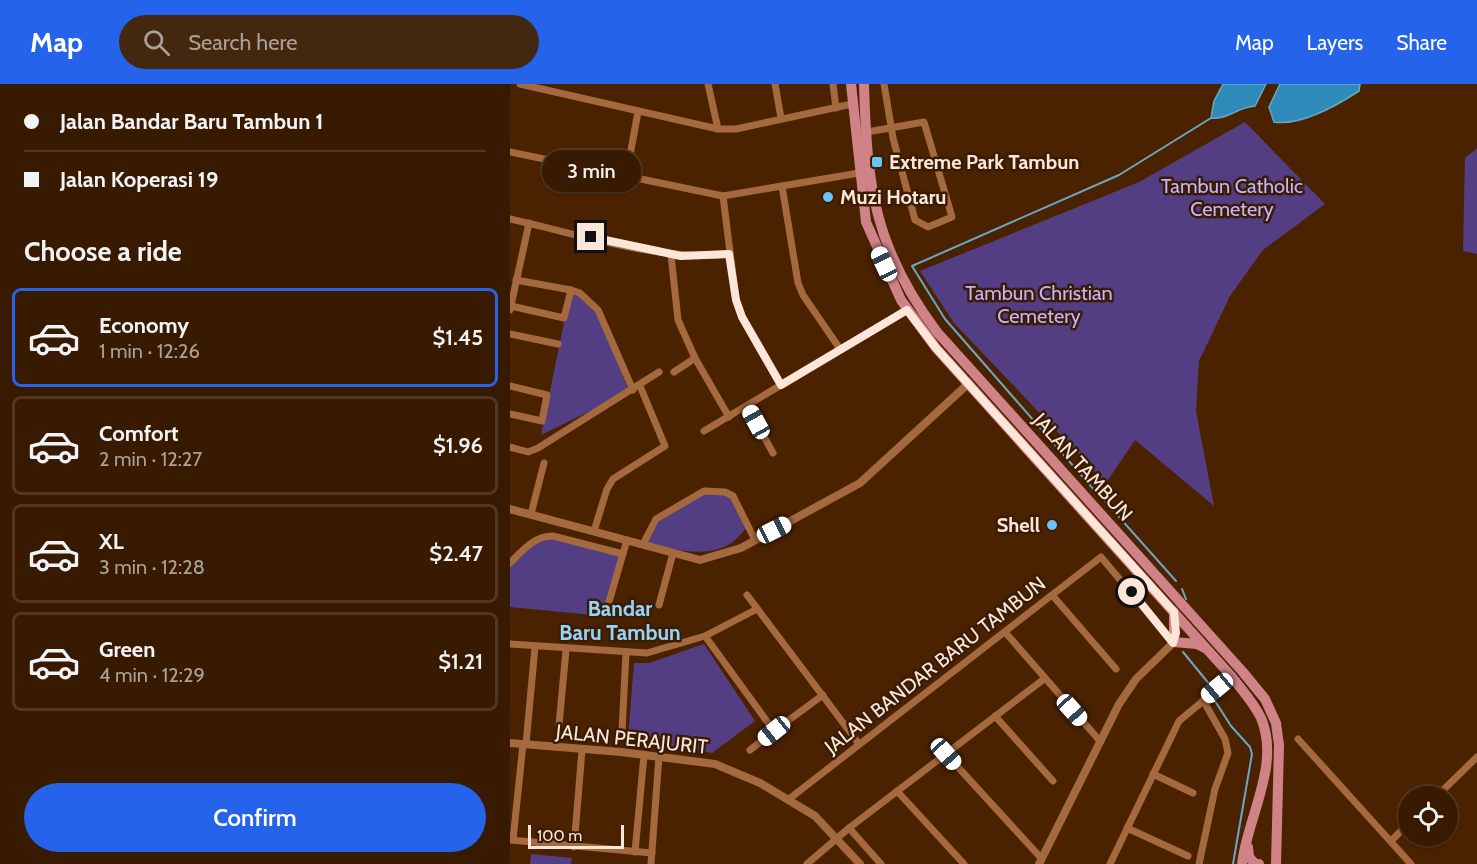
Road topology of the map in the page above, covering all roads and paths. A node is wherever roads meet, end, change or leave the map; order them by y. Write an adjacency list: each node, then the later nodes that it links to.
1 (520, 84): 10 (street)
2 (708, 84): 13 (street)
3 (775, 84): 11 (street)
4 (833, 84): 9 (street)
5 (851, 84): 8 (main road, JALAN TAMBUN)
6 (864, 84): 14 (main road, JALAN TAMBUN)
7 (884, 84): 12 (street)
8 (852, 104): 9 (street); 16 (main road, JALAN TAMBUN)
9 (836, 108): 11 (street)
10 (638, 112): 13 (street); 17 (street)
11 (781, 118): 13 (street)
12 (891, 128): 12 (street); 14 (street)
13 (718, 129)
14 (867, 132): 103 (main road, JALAN TAMBUN)
15 (510, 152): 17 (street)
16 (859, 173): 18 (street); 27 (main road, JALAN TAMBUN)
17 (626, 177): 19 (street)
18 (782, 186): 19 (street); 30 (street)
19 (723, 196): 22 (street)
20 (510, 219): 21 (street)
21 (529, 223): 23 (street); 24 (street)
22 (729, 254): 23 (street); 35 (street)
23 (671, 255): 31 (street)
24 (516, 280): 25 (street); 26 (street)
25 (571, 290): 26 (street); 38 (street)
26 (510, 308)
27 (907, 310): 30 (street); 34 (main road, JALAN TAMBUN)
28 (510, 334): 29 (street)
29 (558, 344)
30 (840, 350): 35 (street)
31 (695, 358): 33 (street); 41 (street)
32 (659, 372): 37 (street)
33 (674, 372)
34 (969, 383): 50 (street); 60 (main road, JALAN TAMBUN)
35 (781, 385): 39 (street)
36 (510, 386): 40 (street)
37 (640, 386): 38 (street); 48 (street)
38 (633, 390): 43 (street)
39 (747, 406): 41 (street); 44 (street)
40 (510, 414)
41 (729, 417): 42 (street)
42 (704, 431)
43 (510, 447)
44 (773, 453)
45 (544, 463): 47 (street)
46 (510, 509): 47 (street)
47 (531, 514): 48 (street)
48 (594, 531): 49 (street)
49 (627, 540): 51 (street); 53 (street)
50 (755, 540): 51 (street); 52 (street)
51 (644, 544): 52 (street)
52 (673, 553): 57 (street)
53 (623, 554): 54 (street); 59 (street)
54 (510, 563)
55 (747, 595): 58 (street)
56 (1053, 596): 61 (street, JALAN BANDAR BARU TAMBUN); 63 (street, JALAN BANDAR BARU TAMBUN); 69 (street)
57 (659, 605)
58 (757, 609): 62 (street); 72 (street)
59 (606, 612)
60 (1174, 612): 63 (main road); 66 (main road, JALAN TAMBUN)
61 (1005, 632): 71 (street); 82 (street, JALAN BANDAR BARU TAMBUN)
62 (705, 636): 68 (street); 77 (street)
63 (1173, 642): 66 (main road); 79 (street)
64 (510, 644): 65 (street)
65 (535, 647): 67 (street); 81 (street)
66 (1205, 648): 70 (main road, JALAN TAMBUN)
67 (566, 650): 68 (street); 75 (street)
68 (626, 652): 76 (street)
69 (1116, 669)
70 (1232, 676): 73 (street); 99 (main road, JALAN TAMBUN)
71 (1044, 680): 74 (street); 79 (street)
72 (823, 695): 77 (street); 82 (street)
73 (1203, 700): 89 (street); 114 (street)
74 (995, 717): 86 (street); 90 (street)
75 (559, 725)
76 (622, 731)
77 (774, 731): 84 (street)
78 (1298, 739): 101 (street)
79 (1100, 741): 107 (street)
80 (510, 743): 81 (street, JALAN PERAJURIT)
81 (525, 744): 83 (street, JALAN PERAJURIT); 100 (street)
82 (860, 744): 94 (street, JALAN BANDAR BARU TAMBUN)
83 (582, 750): 85 (street, JALAN PERAJURIT); 102 (street)
84 (750, 750)
85 (644, 754): 87 (street, JALAN PERAJURIT); 104 (street)
86 (946, 754): 92 (street); 107 (street)
87 (659, 756): 94 (street, JALAN PERAJURIT); 105 (street)
88 (1477, 757): 91 (street)
89 (1153, 774): 93 (street); 96 (street)
90 (1053, 781)
91 (1447, 786)
92 (897, 791): 95 (street); 112 (street)
93 (1193, 793)
94 (789, 799): 98 (street, JALAN PERAJURIT)
95 (849, 828): 98 (street); 111 (street)
96 (1127, 828): 106 (street); 113 (street)
97 (1398, 834): 101 (street)
98 (837, 838): 109 (street); 110 (street, JALAN PERAJURIT)
99 (1248, 838): 115 (main road, JALAN TAMBUN); 116 (main road)
100 (511, 840): 102 (street)
101 (1391, 841): 118 (street)
102 (574, 847): 104 (street)
103 (1276, 849): 116 (main road); 117 (main road, JALAN TAMBUN)
104 (636, 852): 105 (street)
105 (652, 854): 108 (street)
106 (1188, 856)
107 (1040, 861)
108 (651, 864)
109 (807, 864)
110 (860, 864)
111 (881, 864)
112 (964, 864)
113 (1110, 864)
114 (1200, 864)
115 (1242, 864)
116 (1261, 864)
117 (1276, 864)
118 (1411, 864)

